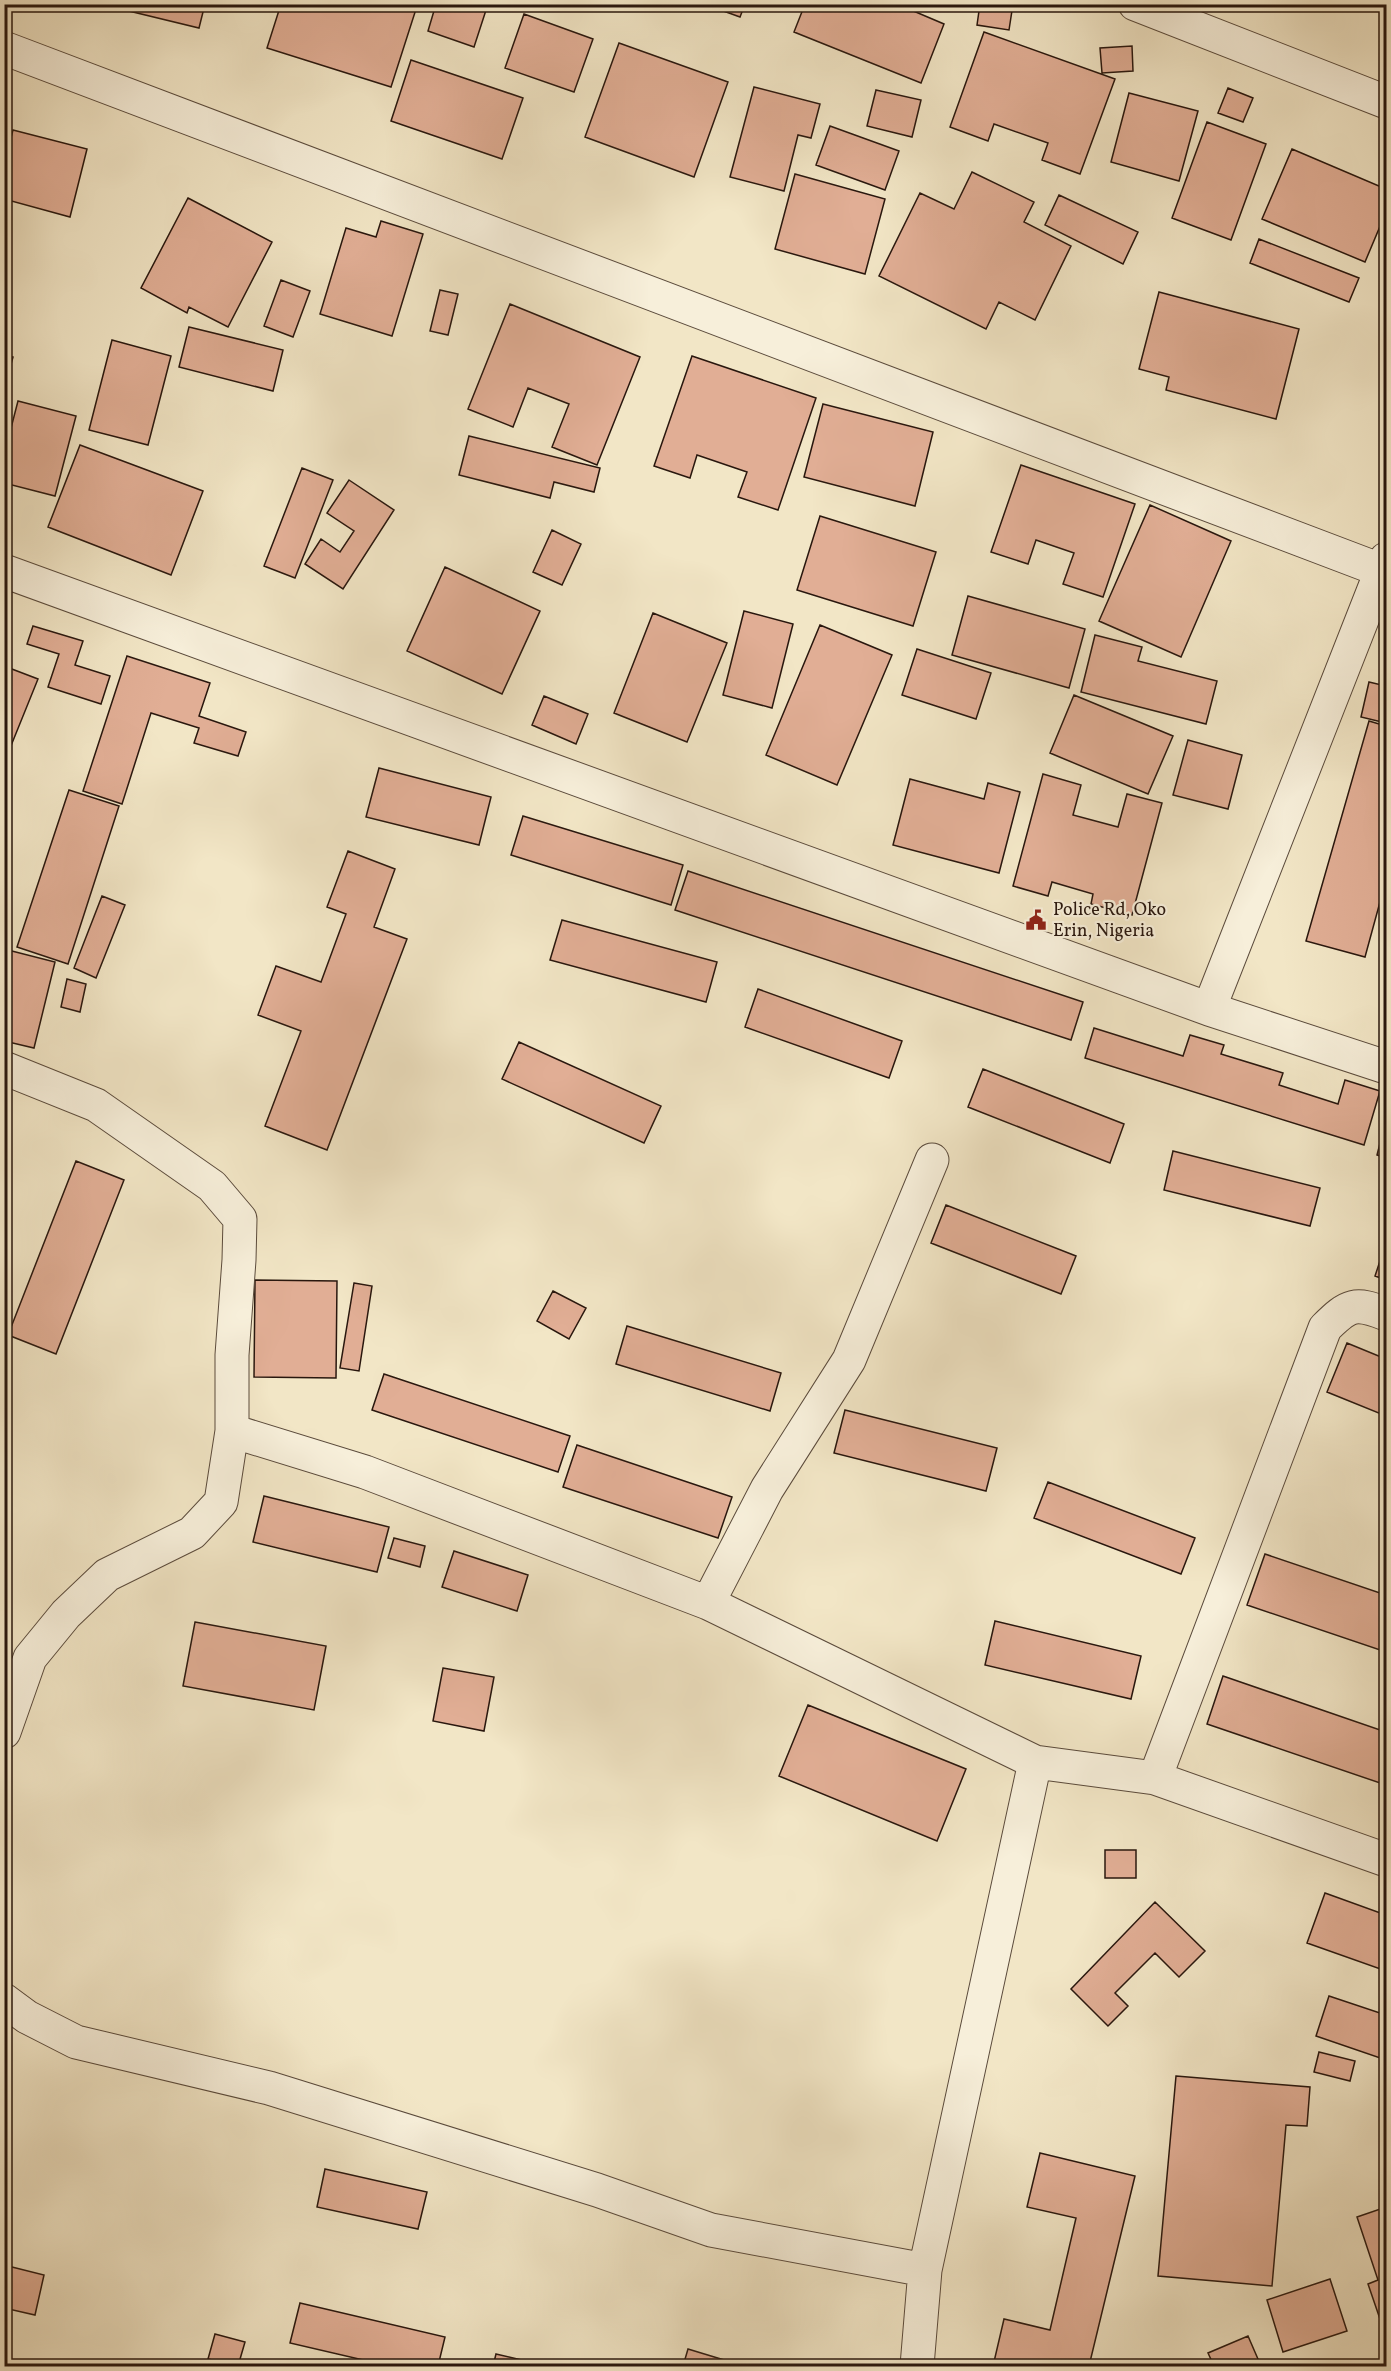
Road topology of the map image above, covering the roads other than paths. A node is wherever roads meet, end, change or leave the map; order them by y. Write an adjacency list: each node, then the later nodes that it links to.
1 (1135, 4): 3 (street)
2 (4, 48): 4 (street)
3 (1386, 102)
4 (1385, 565): 6 (street)
5 (4, 571): 6 (street)
6 (1209, 1009): 7 (street)
7 (1386, 1067)
8 (4, 1068): 11 (street)
9 (932, 1160): 12 (street)
10 (1386, 1314): 15 (street)
11 (232, 1431): 12 (street); 13 (street)
12 (708, 1603): 14 (street)
13 (4, 1732)
14 (1035, 1762): 15 (street); 18 (street)
15 (1155, 1778): 16 (street)
16 (1386, 1860)
17 (4, 2000): 18 (street)
18 (925, 2270): 19 (street)
19 (918, 2367)

